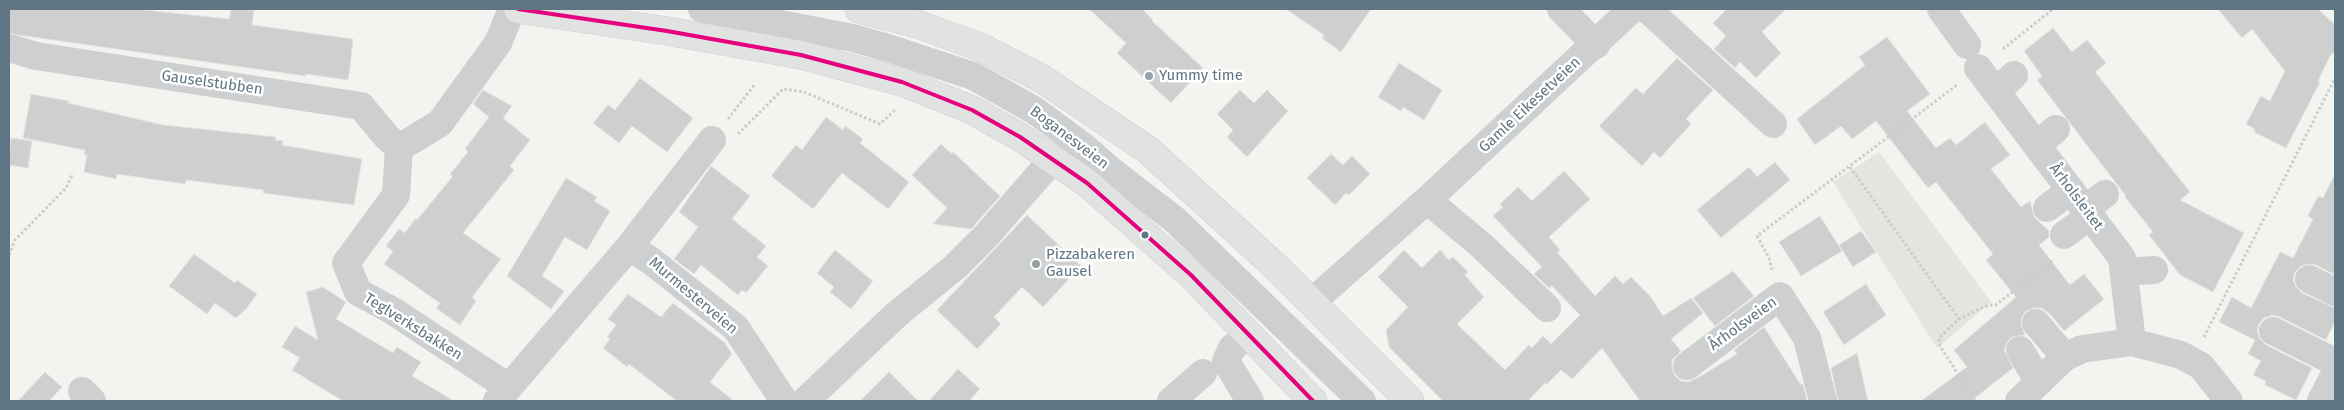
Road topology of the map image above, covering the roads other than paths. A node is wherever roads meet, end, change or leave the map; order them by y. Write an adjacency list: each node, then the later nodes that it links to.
1 (512, 9): 13 (street)
2 (518, 9): 14 (main road, Boganesveien)
3 (702, 9): 43 (street, Boganesveien)
4 (859, 9): 24 (main road)
5 (1561, 9): 9 (street)
6 (1632, 9): 9 (street, Gamle Eikesetveien)
7 (1647, 9): 11 (street)
8 (1940, 9): 16 (street, Årholsleitet)
9 (1596, 45): 15 (street, Gamle Eikesetveien)
10 (9, 48): 13 (street, Gauselstubben)
11 (1773, 124)
12 (712, 140): 19 (street, Teglverksbakken)
13 (399, 148): 37 (street, Teglverksbakken)
14 (1053, 159): 28 (main road, Boganesveien); 39 (street, Boganesveien)
15 (1427, 200): 24 (street, Gamle Eikesetveien); 25 (street)
16 (2088, 202): 17 (street); 18 (street); 21 (street, Årholsleitet)
17 (2047, 208)
18 (2061, 245)
19 (630, 247): 37 (street, Teglverksbakken); 38 (street, Murmesterveien)
20 (2154, 270): 21 (street)
21 (2124, 272): 29 (street, Årholsleitet)
22 (2309, 279): 23 (street)
23 (2335, 292)
24 (1312, 302): 44 (main road)
25 (1547, 308)
26 (2036, 323): 31 (street)
27 (2273, 331): 32 (street)
28 (1248, 335): 41 (street); 42 (main road, Boganesveien)
29 (2132, 342): 31 (street); 47 (street)
30 (2020, 350): 36 (street)
31 (2065, 357): 36 (street)
32 (2335, 362)
33 (1686, 366): 45 (street, Årholsveien)
34 (1203, 373): 40 (street)
35 (2335, 374): 48 (street)
36 (2039, 382): 46 (street)
37 (503, 394)
38 (784, 401)
39 (805, 401)
40 (1171, 401)
41 (1250, 401)
42 (1314, 401)
43 (1362, 401)
44 (1410, 401)
45 (1822, 401)
46 (2019, 401)
47 (2229, 401)
48 (2323, 401)

